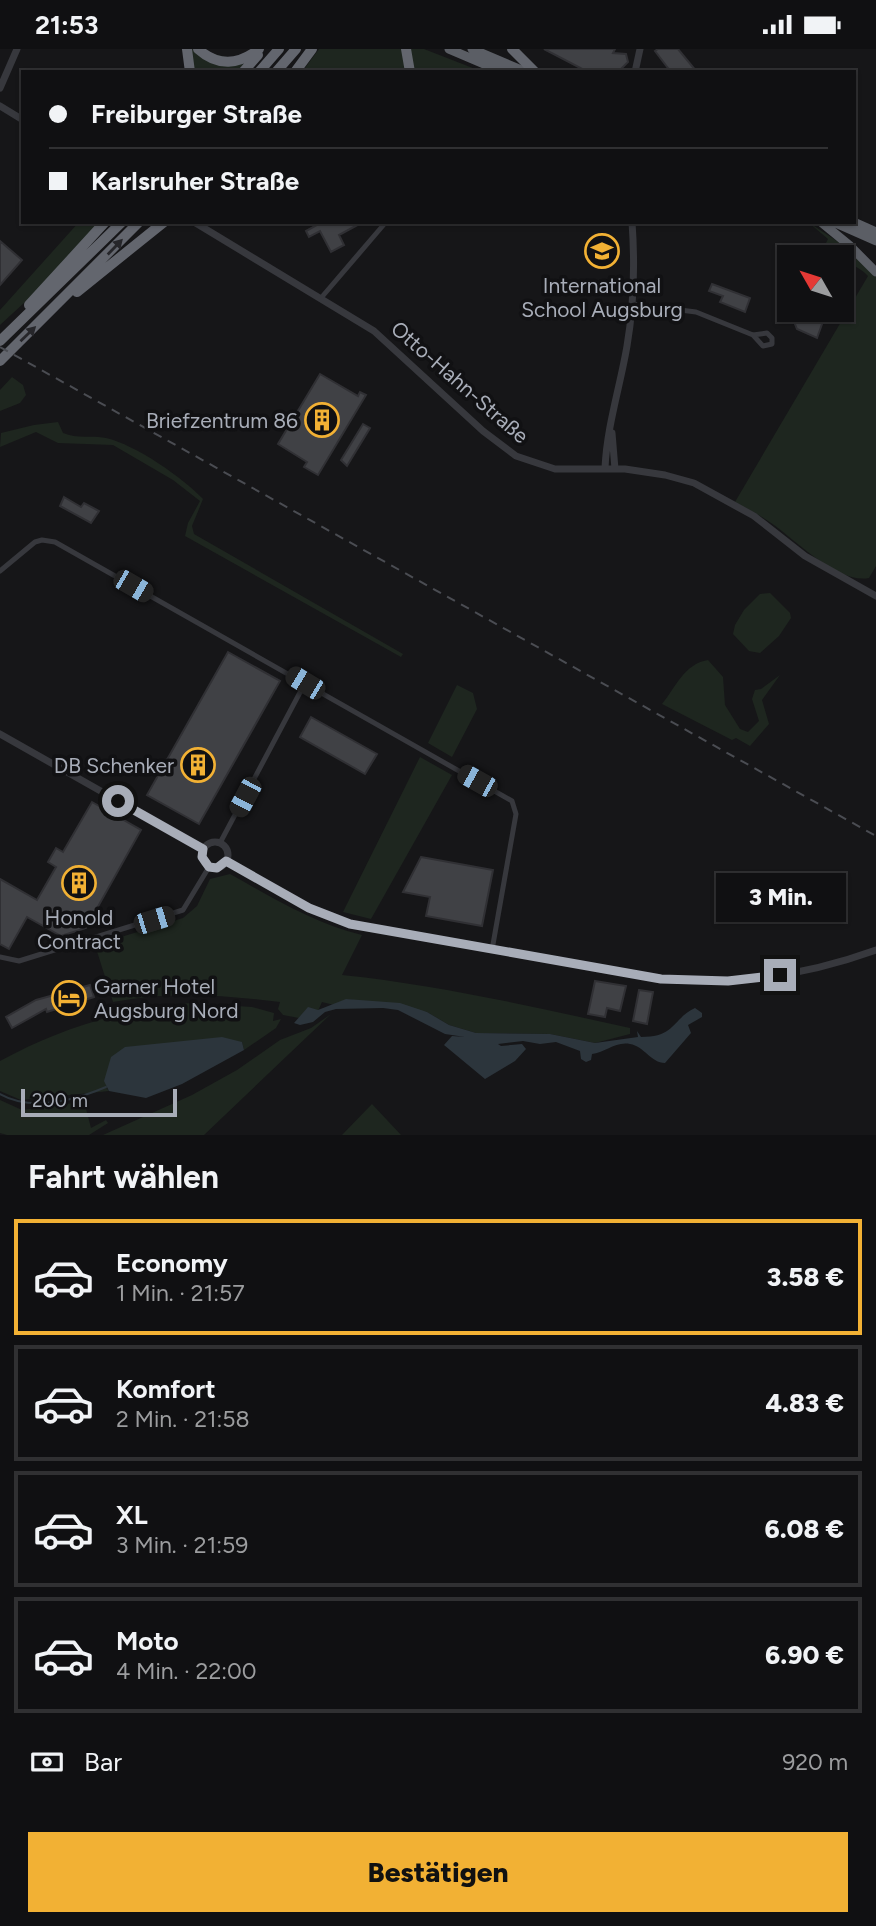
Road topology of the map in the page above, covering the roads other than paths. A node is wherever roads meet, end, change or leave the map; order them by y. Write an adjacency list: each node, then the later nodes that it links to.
1 (18, 49): 24 (street)
2 (187, 49): 13 (highway)
3 (198, 49): 4 (highway)
4 (261, 49): 14 (highway)
5 (279, 49): 15 (highway)
6 (296, 49): 16 (highway)
7 (313, 49): 17 (highway); 18 (highway)
8 (406, 49): 19 (highway)
9 (449, 49): 20 (highway)
10 (472, 49): 21 (highway)
11 (512, 49): 22 (highway)
12 (640, 49): 23 (street)
13 (190, 70)
14 (245, 70)
15 (261, 70)
16 (278, 70)
17 (297, 70)
18 (304, 70)
19 (410, 70)
20 (498, 70)
21 (521, 70)
22 (533, 70)
23 (635, 70)
24 (0, 88)
25 (0, 97): 26 (street)
26 (0, 106): 27 (street)
27 (21, 119)
28 (856, 221): 38 (highway)
29 (103, 224): 44 (highway)
30 (120, 224): 44 (highway)
31 (137, 224): 43 (highway, one-way to 31)
32 (161, 224): 43 (highway)
33 (197, 224): 41 (street, Otto-Hahn-Straße)
34 (384, 224): 41 (street)
35 (632, 224): 42 (street)
36 (823, 224): 40 (highway)
37 (838, 224): 39 (highway)
38 (876, 229)
39 (876, 241)
40 (876, 272)
41 (321, 298): 49 (street, Otto-Hahn-Straße)
42 (632, 304): 45 (street); 48 (street)
43 (56, 307): 47 (highway, one-way to 43)
44 (11, 331): 46 (highway)
45 (753, 335)
46 (0, 341)
47 (0, 361)
48 (611, 415): 49 (street); 50 (street)
49 (605, 468): 50 (street, Otto-Hahn-Straße)
50 (615, 469): 52 (street, Otto-Hahn-Straße)
51 (0, 571): 53 (street)
52 (876, 596)
53 (305, 683): 55 (street); 59 (street)
54 (0, 734): 56 (street)
55 (220, 843): 56 (street); 57 (street)
56 (203, 849): 58 (street)
57 (226, 861): 58 (street); 59 (street)
58 (209, 867): 61 (street)
59 (492, 950): 60 (street)
60 (876, 950)
61 (0, 957)

